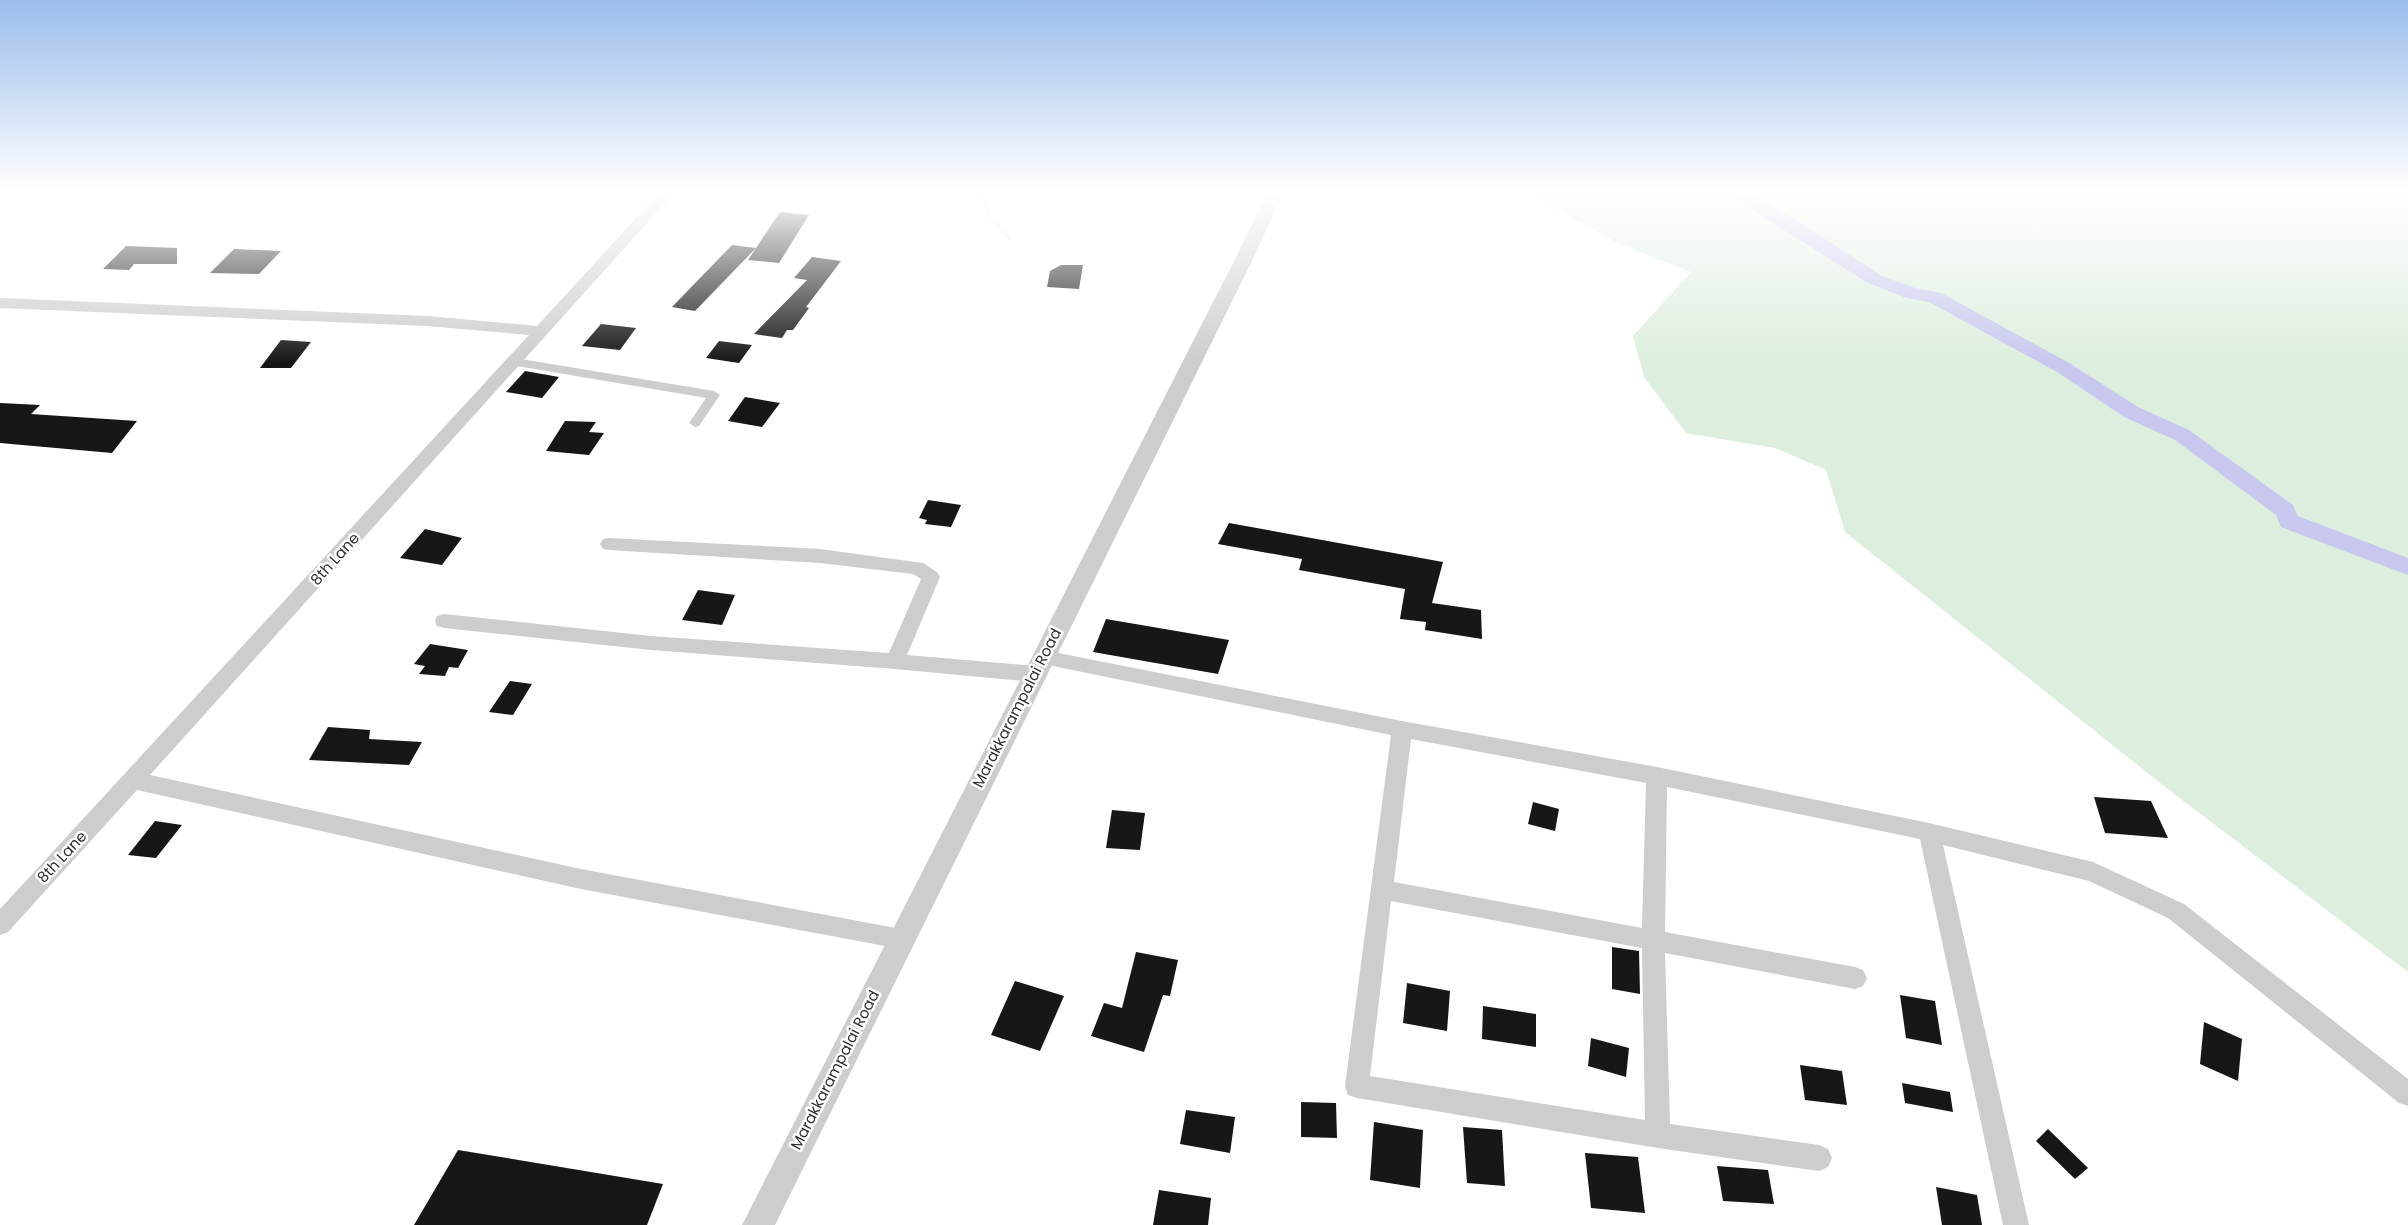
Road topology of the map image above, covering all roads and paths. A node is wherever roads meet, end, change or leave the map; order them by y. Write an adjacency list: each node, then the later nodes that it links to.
1 (618, 248): 4 (street, 8th Lane)
2 (1247, 248): 10 (street, Marakkarampalai Road)
3 (0, 303): 4 (street)
4 (543, 331): 5 (street, 8th Lane)
5 (515, 362): 6 (street); 13 (street, 8th Lane)
6 (695, 422)
7 (609, 544): 9 (street)
8 (444, 621): 9 (street)
9 (894, 661): 10 (street)
10 (1039, 666): 11 (street); 17 (street, Marakkarampalai Road)
11 (1402, 729): 12 (street); 15 (street)
12 (1658, 776): 14 (street); 18 (street)
13 (134, 780): 16 (street, 8th Lane); 17 (street)
14 (1929, 832): 20 (street); 24 (street)
15 (1380, 889): 18 (street); 21 (street)
16 (0, 925)
17 (901, 939): 23 (street, Marakkarampalai Road)
18 (1654, 941): 19 (street); 21 (street)
19 (1855, 978)
20 (2408, 1094)
21 (1658, 1135): 22 (street)
22 (1818, 1158)
23 (758, 1225)
24 (2016, 1225)

